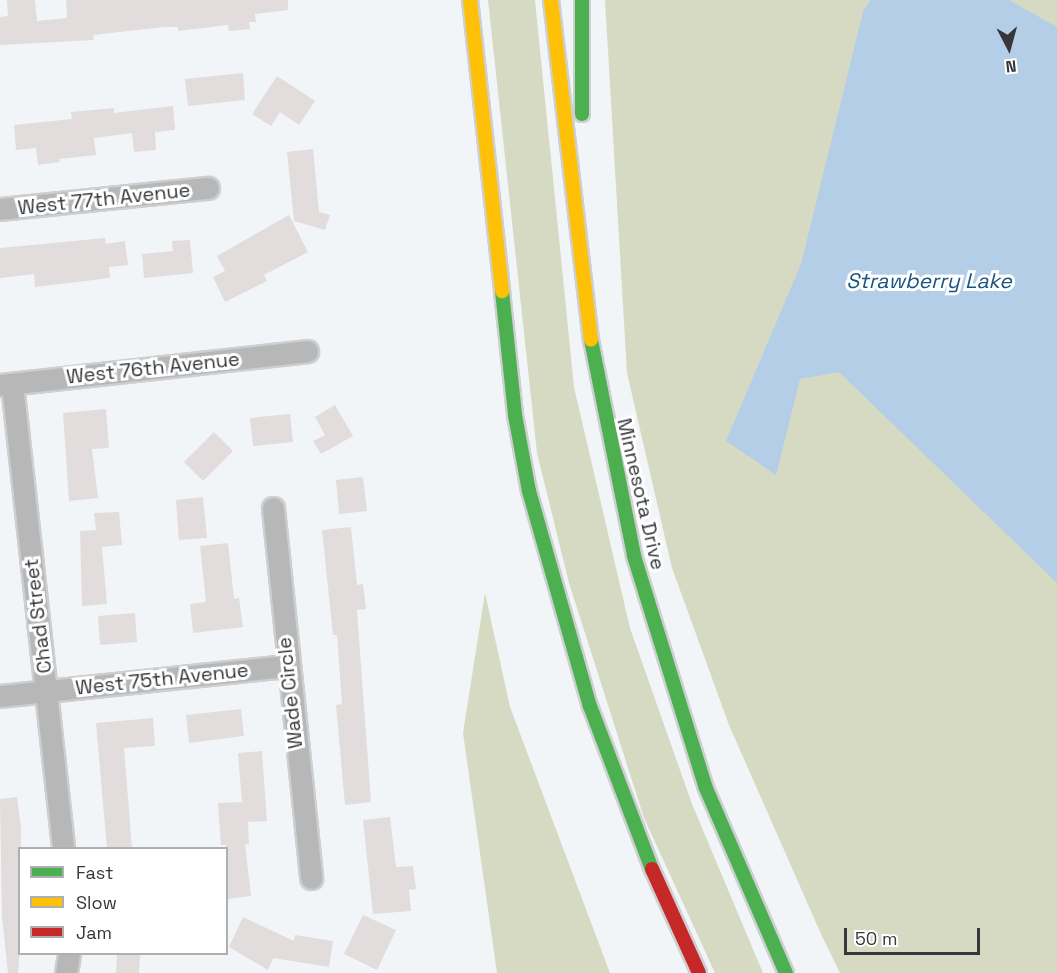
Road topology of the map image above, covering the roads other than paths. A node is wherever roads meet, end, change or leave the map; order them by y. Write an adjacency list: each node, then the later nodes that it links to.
1 (470, 0): 17 (highway)
2 (551, 0): 6 (highway, Minnesota Drive)
3 (582, 0): 6 (highway)
4 (208, 188): 5 (street, West 77th Avenue)
5 (0, 209)
6 (579, 251): 18 (highway, Minnesota Drive)
7 (307, 351): 8 (street, West 76th Avenue)
8 (6, 384): 11 (street, Chad Street)
9 (273, 508): 10 (street, Wade Circle)
10 (287, 666): 11 (street, West 75th Avenue); 14 (street, Wade Circle)
11 (47, 690): 12 (street, West 75th Avenue); 13 (street, Chad Street)
12 (0, 696)
13 (63, 847)
14 (311, 878)
15 (69, 955): 16 (street)
16 (66, 973)
17 (699, 973)
18 (786, 973)

